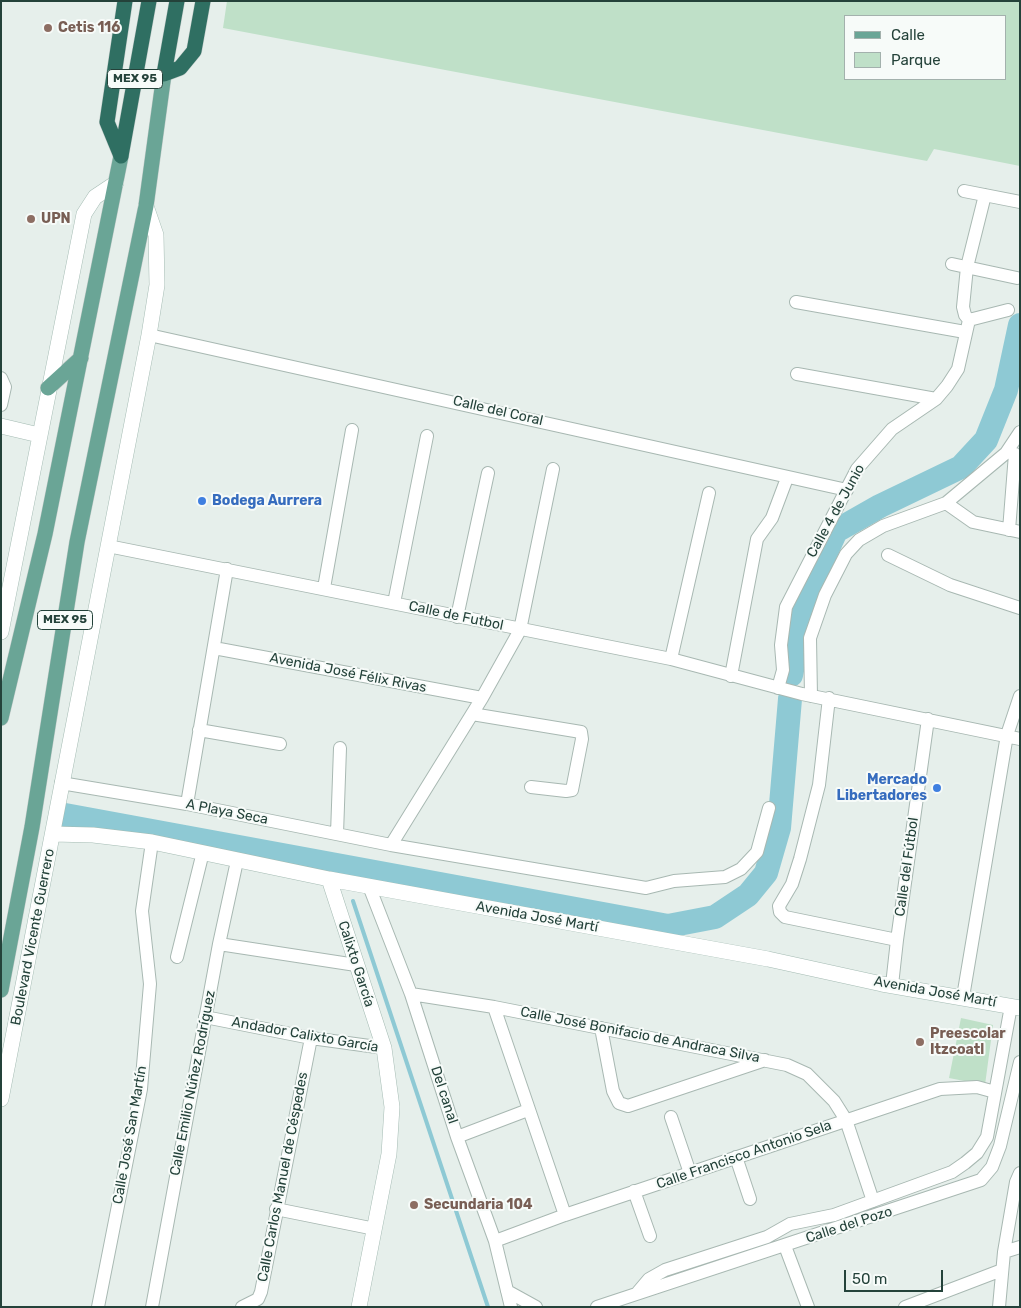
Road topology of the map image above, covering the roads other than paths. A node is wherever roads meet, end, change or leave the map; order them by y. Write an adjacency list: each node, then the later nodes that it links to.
1 (125, 1): 6 (highway)
2 (149, 1): 6 (highway, MEX 95)
3 (177, 1): 5 (highway, MEX 95)
4 (203, 1): 5 (highway)
5 (164, 74): 11 (main road, MEX 95)
6 (121, 156): 7 (main road, MEX 95)
7 (116, 183): 19 (main road, MEX 95); 22 (main road)
8 (964, 192): 9 (street)
9 (985, 195): 10 (street); 13 (street)
10 (1020, 202)
11 (146, 206): 18 (main road, Boulevard Vicente Guerrero); 80 (main road, MEX 95)
12 (952, 264): 13 (street)
13 (967, 268): 14 (street); 17 (street)
14 (1017, 278)
15 (796, 302): 17 (street)
16 (1008, 310): 17 (street)
17 (967, 326): 23 (street, Calle 4 de Junio)
18 (149, 335): 33 (street, Calle del Coral); 38 (main road, Boulevard Vicente Guerrero)
19 (82, 358): 22 (main road); 56 (main road, MEX 95)
20 (797, 374): 23 (street)
21 (2, 378): 24 (street)
22 (48, 388): 28 (main road)
23 (936, 400): 34 (street, Calle 4 de Junio)
24 (1, 405)
25 (1, 426): 28 (main road)
26 (352, 430): 41 (street)
27 (1020, 432): 30 (street)
28 (39, 435): 46 (main road)
29 (427, 436): 42 (street)
30 (1013, 454): 36 (street); 37 (street)
31 (553, 469): 45 (street)
32 (488, 473): 44 (street)
33 (787, 478): 34 (street, Calle del Coral); 49 (street)
34 (846, 490): 50 (street, Calle 4 de Junio)
35 (709, 493): 48 (street)
36 (946, 503): 37 (street); 51 (street)
37 (1014, 531)
38 (108, 546): 40 (street, Calle de Futbol); 63 (main road, Boulevard Vicente Guerrero)
39 (888, 555): 43 (street)
40 (227, 569): 41 (street, Calle de Futbol); 47 (street)
41 (324, 588): 42 (street, Calle de Futbol)
42 (394, 603): 44 (street, Calle de Futbol)
43 (1020, 608)
44 (457, 617): 45 (street, Calle de Futbol)
45 (520, 630): 48 (street, Calle de Futbol); 53 (street)
46 (1, 632)
47 (214, 648): 53 (street, Avenida José Félix Rivas); 58 (street)
48 (671, 659): 49 (street, Calle de Futbol)
49 (732, 676): 50 (street, Calle de Futbol)
50 (778, 688): 51 (street, Calle de Futbol)
51 (807, 695): 54 (street, Calle de Futbol)
52 (1020, 696): 59 (street)
53 (482, 698): 55 (street)
54 (829, 698): 57 (street, Calle de Futbol); 75 (street)
55 (472, 714): 64 (street); 70 (street)
56 (1, 718)
57 (928, 719): 59 (street, Calle de Futbol); 75 (street, Calle del Fútbol)
58 (199, 730): 61 (street); 65 (street)
59 (1007, 735): 60 (street, Calle de Futbol); 82 (street)
60 (1020, 739)
61 (280, 744)
62 (340, 748): 68 (street)
63 (62, 783): 65 (street, A Playa Seca); 67 (main road, Boulevard Vicente Guerrero)
64 (531, 787)
65 (187, 804): 68 (street, A Playa Seca)
66 (769, 808): 70 (street, A Playa Seca)
67 (53, 834): 69 (main road, Avenida José Martí); 92 (main road, Boulevard Vicente Guerrero)
68 (338, 834): 70 (street, A Playa Seca)
69 (152, 842): 71 (main road, Avenida José Martí); 114 (street, Calle José San Martín)
70 (391, 845)
71 (202, 852): 72 (main road, Avenida José Martí); 77 (street)
72 (237, 860): 73 (main road, Avenida José Martí); 76 (street, Calle Emilio Núñez Rodríguez)
73 (329, 879): 74 (main road, Avenida José Martí); 78 (main road, Calixto García)
74 (369, 886): 79 (main road, Avenida José Martí); 81 (street, Del canal)
75 (897, 940): 79 (street, Calle del Fútbol)
76 (219, 944): 78 (street); 85 (street, Calle Emilio Núñez Rodríguez)
77 (177, 957)
78 (356, 965): 88 (main road, Calixto García)
79 (892, 984): 82 (main road, Avenida José Martí)
80 (1, 990)
81 (411, 994): 84 (street, Calle José Bonifacio de Andraca Silva); 96 (street, Del canal)
82 (963, 997): 83 (main road, Avenida José Martí)
83 (1016, 1006): 91 (street)
84 (494, 1007): 86 (street, Calle José Bonifacio de Andraca Silva); 93 (street)
85 (205, 1017): 87 (street, Andador Calixto García); 115 (street, Calle Emilio Núñez Rodríguez)
86 (602, 1028): 89 (street, Calle José Bonifacio de Andraca Silva); 89 (street)
87 (311, 1038): 88 (street, Andador Calixto García); 103 (street, Calle Carlos Manuel de Céspedes)
88 (384, 1048): 105 (main road, Andador Calixto García)
89 (767, 1059): 95 (street, Calle José Bonifacio de Andraca Silva)
90 (1020, 1065): 108 (street, Calle del Pozo)
91 (995, 1092): 95 (street, Calle Francisco Antonio Sela); 102 (street)
92 (1, 1099)
93 (528, 1110): 96 (street); 104 (street)
94 (671, 1117): 98 (street)
95 (846, 1120): 97 (street, Calle Francisco Antonio Sela); 102 (street, Calle José Bonifacio de Andraca Silva)
96 (457, 1137): 107 (street, Del canal)
97 (736, 1157): 98 (street, Calle Francisco Antonio Sela); 101 (street)
98 (690, 1173): 100 (street, Calle Francisco Antonio Sela)
99 (1019, 1174): 110 (street)
100 (634, 1191): 104 (street, Calle Francisco Antonio Sela); 106 (street)
101 (750, 1199)
102 (873, 1201): 113 (street)
103 (276, 1209): 105 (street); 116 (street, Calle Carlos Manuel de Céspedes)
104 (565, 1215): 107 (street, Calle Francisco Antonio Sela)
105 (375, 1229): 117 (main road, Andador Calixto García)
106 (650, 1236)
107 (495, 1241): 112 (street, Del canal)
108 (785, 1246): 113 (street, Calle del Pozo); 121 (street)
109 (1020, 1247): 110 (street)
110 (1004, 1252): 111 (street)
111 (1002, 1270): 122 (street); 123 (street)
112 (507, 1291): 118 (street, Del canal); 119 (street)
113 (638, 1292): 120 (street, Calle del Pozo)
114 (98, 1307)
115 (152, 1307)
116 (242, 1307)
117 (359, 1307)
118 (511, 1307)
119 (536, 1307)
120 (596, 1307)
121 (808, 1307)
122 (905, 1307)
123 (998, 1307)

